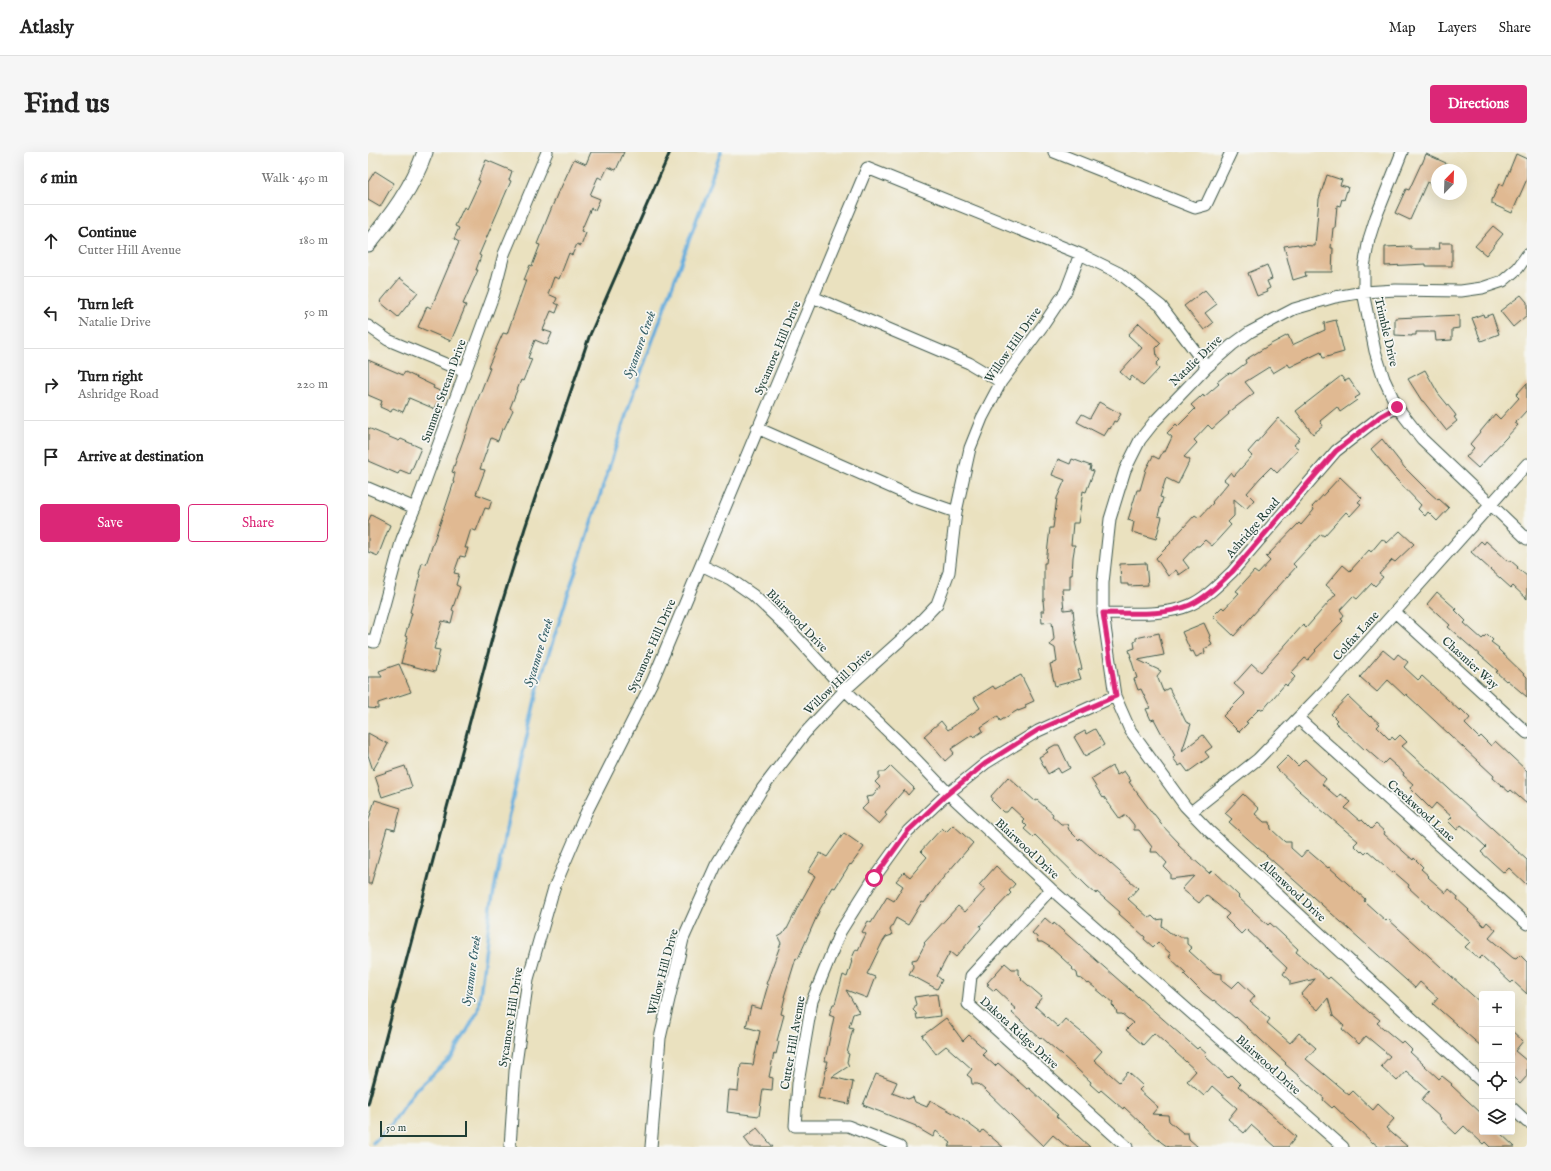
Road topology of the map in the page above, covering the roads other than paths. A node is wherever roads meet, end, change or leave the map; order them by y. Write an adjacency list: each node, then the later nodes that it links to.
1 (425, 152): 6 (street)
2 (546, 152): 13 (street, Summer Stream Drive)
3 (1054, 152): 4 (street)
4 (1232, 152)
5 (1402, 152): 9 (street, Trimble Drive)
6 (368, 244)
7 (1080, 254): 10 (street, Sycamore Hill Drive); 12 (street); 14 (street, Willow Hill Drive)
8 (1527, 255): 9 (street, Natalie Drive)
9 (1364, 292): 12 (street, Natalie Drive); 15 (street, Trimble Drive)
10 (813, 297): 14 (street); 16 (street, Sycamore Hill Drive)
11 (368, 326): 13 (street)
12 (1207, 367): 25 (street, Natalie Drive)
13 (465, 372): 20 (street, Summer Stream Drive)
14 (1001, 382): 21 (street, Willow Hill Drive)
15 (1397, 407): 19 (street, Trimble Drive); 25 (street, Ashridge Road)
16 (757, 428): 21 (street); 23 (street, Sycamore Hill Drive)
17 (1527, 464): 19 (street, Colfax Lane)
18 (368, 488): 20 (street)
19 (1491, 505): 22 (street, Trimble Drive); 24 (street, Colfax Lane)
20 (415, 508): 26 (street, Summer Stream Drive)
21 (956, 512): 27 (street, Willow Hill Drive)
22 (1527, 539)
23 (701, 565): 27 (street, Blairwood Drive); 38 (street, Sycamore Hill Drive)
24 (1395, 612): 29 (street, Colfax Lane); 30 (street, Chasmier Way)
25 (1103, 613): 28 (street, Natalie Drive)
26 (371, 641)
27 (845, 690): 31 (street, Blairwood Drive); 39 (street, Willow Hill Drive)
28 (1116, 696): 31 (street, Cutter Hill Avenue); 32 (street, Allenwood Drive)
29 (1298, 718): 32 (street, Colfax Lane); 34 (street, Creekwood Lane)
30 (1527, 733)
31 (948, 793): 33 (street, Blairwood Drive); 40 (street, Cutter Hill Avenue)
32 (1190, 812): 35 (street, Allenwood Drive)
33 (1051, 889): 41 (street, Dakota Ridge Drive); 42 (street, Blairwood Drive)
34 (1527, 924)
35 (1479, 1079)
36 (1515, 1111): 37 (street)
37 (1527, 1122)
38 (510, 1147)
39 (651, 1147)
40 (900, 1147)
41 (1127, 1147)
42 (1342, 1147)

